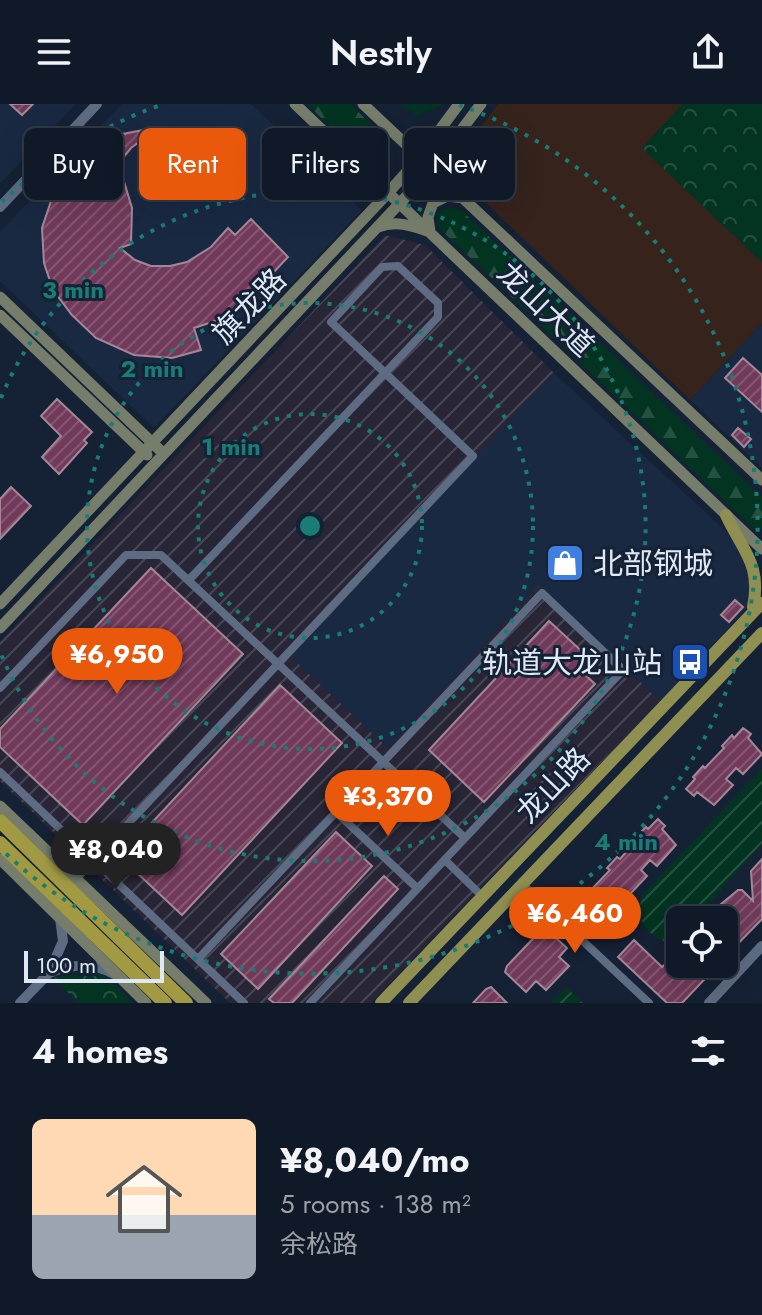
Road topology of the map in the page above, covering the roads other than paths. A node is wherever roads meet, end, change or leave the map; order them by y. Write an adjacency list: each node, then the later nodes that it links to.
1 (97, 104): 15 (street)
2 (295, 104): 10 (main road, 龙山大道)
3 (363, 104): 8 (main road, 龙山大道)
4 (459, 104): 6 (main road, 旗龙路)
5 (481, 104): 7 (main road)
6 (441, 128)
7 (463, 128)
8 (404, 144)
9 (404, 175): 10 (main road, 旗龙路)
10 (389, 192): 14 (main road, 龙山大道); 21 (main road, 旗龙路)
11 (404, 199): 14 (main road)
12 (439, 200): 17 (main road)
13 (466, 200): 24 (main road, 龙山大道)
14 (400, 203): 16 (main road); 17 (main road, 龙山大道)
15 (0, 207)
16 (378, 227): 17 (main road); 23 (main road)
17 (430, 232): 25 (main road, 龙山大道)
18 (0, 297): 21 (main road)
19 (0, 315): 22 (main road)
20 (385, 372): 20 (street); 29 (street); 35 (street)
21 (152, 442): 22 (main road, 旗龙路); 23 (main road)
22 (143, 451): 23 (main road); 31 (main road, 旗龙路)
23 (160, 458): 33 (main road)
24 (762, 480)
25 (726, 515): 26 (main road, 龙山大道); 32 (main road)
26 (748, 536): 27 (main road); 28 (main road, 龙山大道)
27 (762, 537)
28 (762, 549)
29 (189, 580): 35 (street); 36 (street)
30 (762, 603): 32 (main road, 龙山路)
31 (0, 604)
32 (745, 620): 50 (main road, 龙山路)
33 (0, 628)
34 (760, 636): 48 (main road, 龙山路)
35 (278, 665): 37 (street); 46 (street)
36 (0, 688)
37 (383, 762): 40 (street); 42 (street); 42 (street)
38 (0, 772): 46 (street)
39 (0, 806): 47 (main road)
40 (336, 812): 49 (street); 53 (street)
41 (0, 821): 59 (highway)
42 (465, 838): 45 (street)
43 (0, 843): 58 (highway)
44 (0, 859): 51 (main road)
45 (445, 860): 49 (street); 50 (street)
46 (94, 861): 47 (street); 53 (street)
47 (77, 878): 60 (main road)
48 (522, 884): 64 (main road, 龙山路); 65 (street)
49 (417, 888): 62 (street)
50 (483, 897): 63 (main road, 龙山路)
51 (60, 918): 54 (street); 55 (main road)
52 (762, 946): 66 (street)
53 (198, 959): 61 (street)
54 (49, 973): 55 (street); 56 (street)
55 (116, 974): 57 (main road)
56 (20, 1003)
57 (146, 1003)
58 (165, 1003)
59 (186, 1003)
60 (206, 1003)
61 (244, 1003)
62 (310, 1003)
63 (381, 1003)
64 (409, 1003)
65 (649, 1003)
66 (709, 1003)

